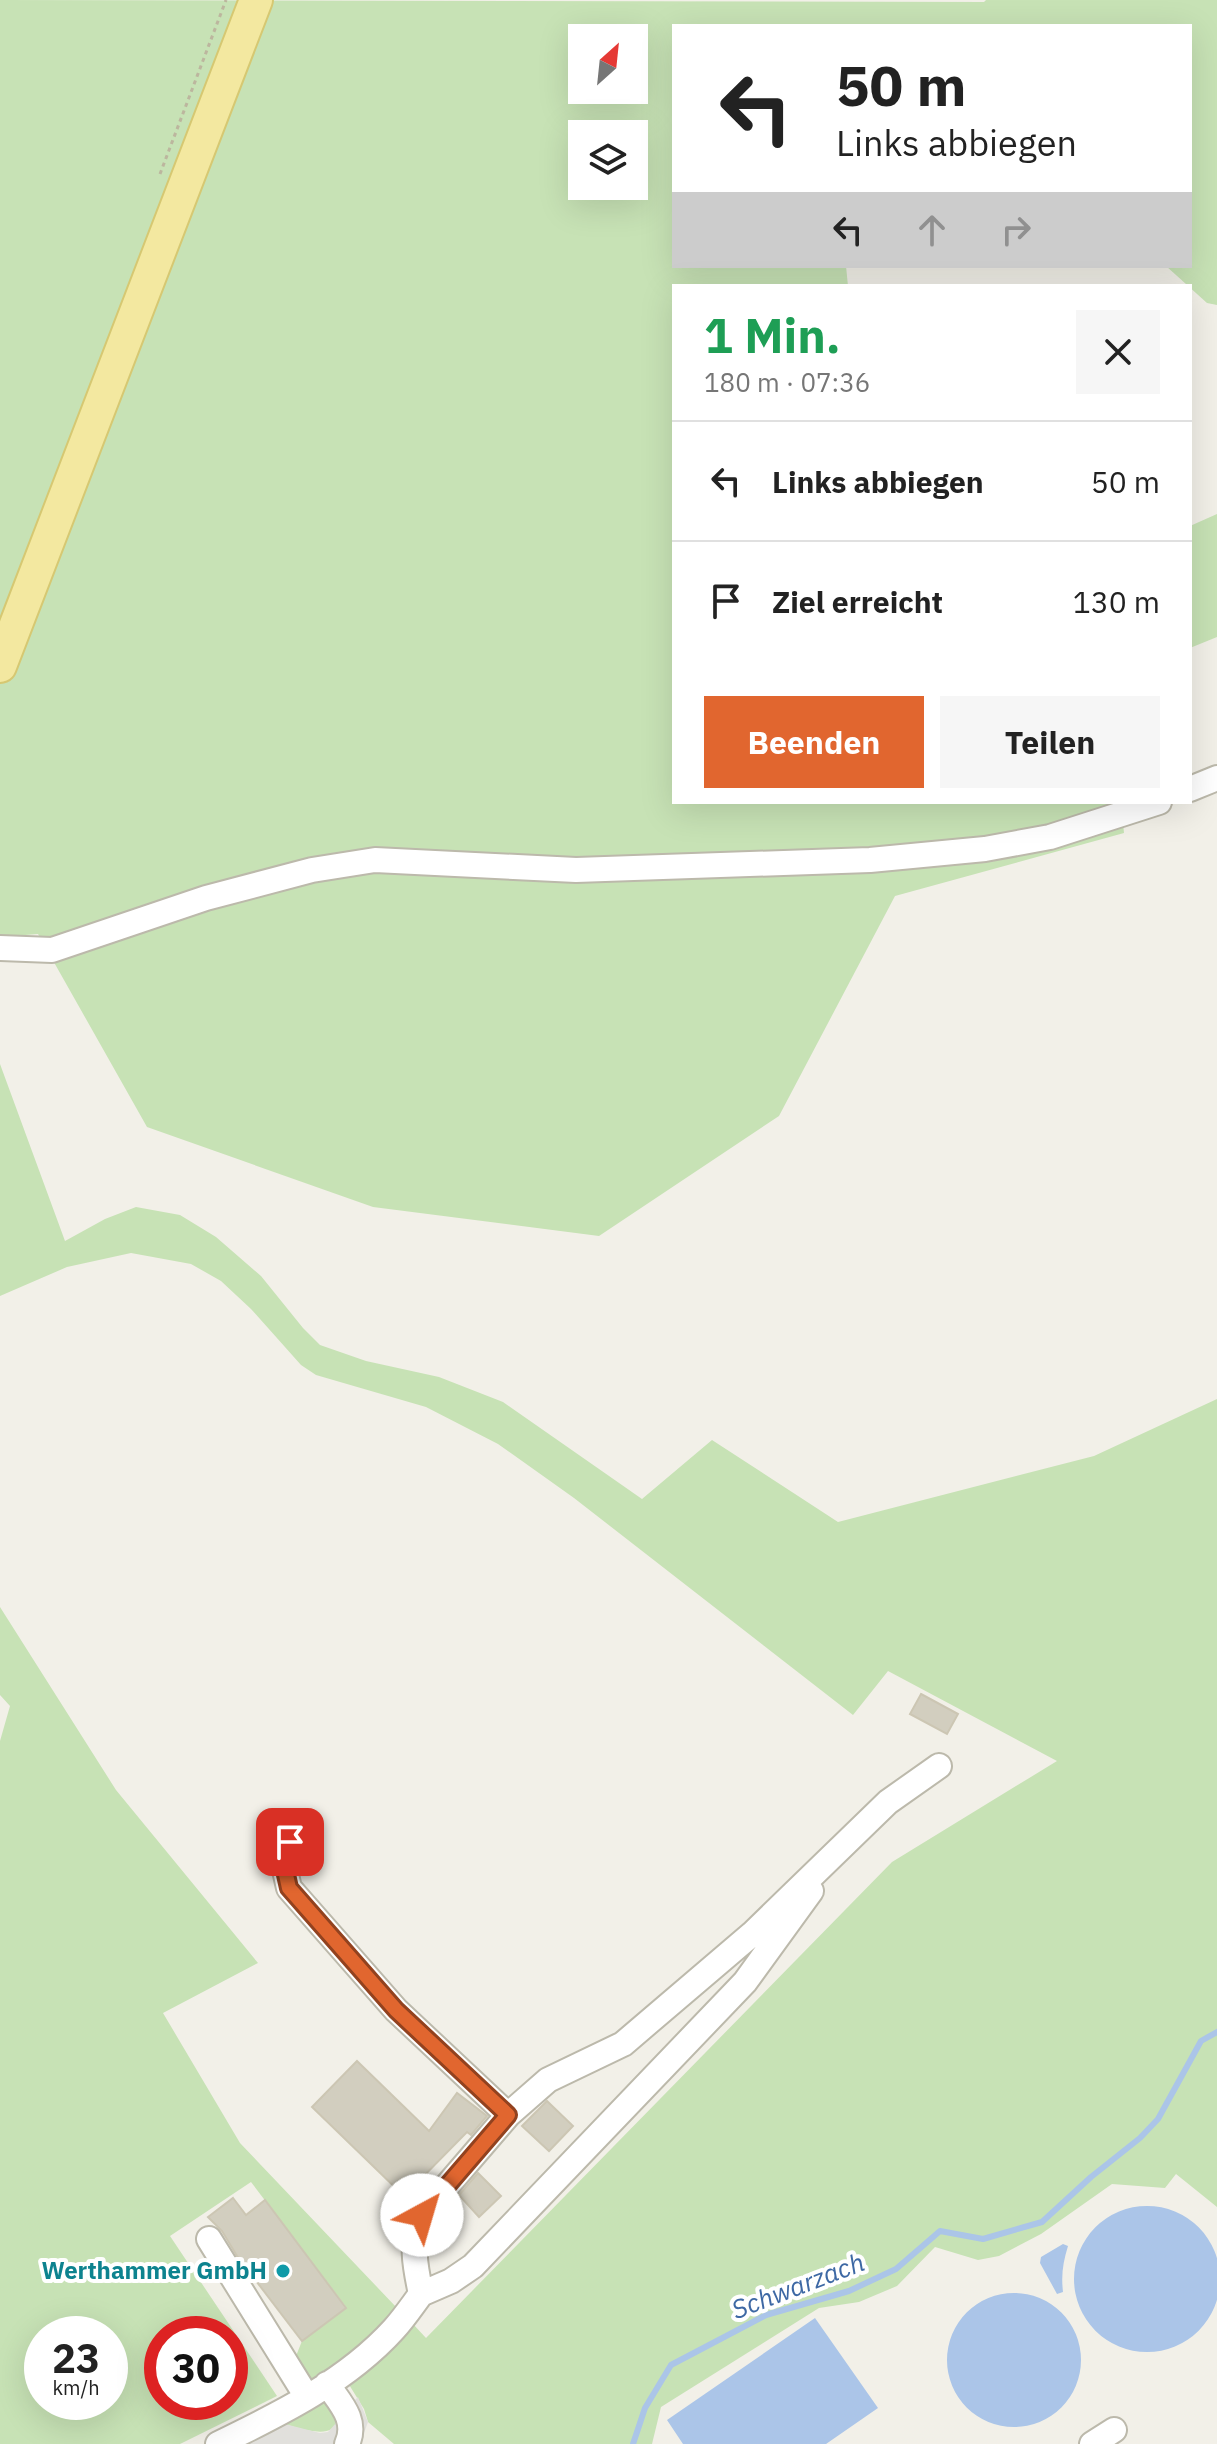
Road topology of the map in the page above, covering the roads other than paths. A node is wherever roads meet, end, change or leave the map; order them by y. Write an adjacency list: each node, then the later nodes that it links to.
1 (256, 0): 2 (main road)
2 (0, 666)
3 (1217, 778): 4 (street)
4 (1192, 788)
5 (1153, 804): 6 (street)
6 (0, 948)
7 (939, 1766): 9 (street)
8 (290, 1842): 10 (street)
9 (841, 1848): 10 (street); 12 (street)
10 (508, 2115): 12 (street)
11 (209, 2239): 13 (street)
12 (421, 2294): 13 (street)
13 (317, 2390): 15 (street); 16 (street)
14 (1114, 2430): 17 (street)
15 (218, 2444)
16 (347, 2444)
17 (1092, 2444)

